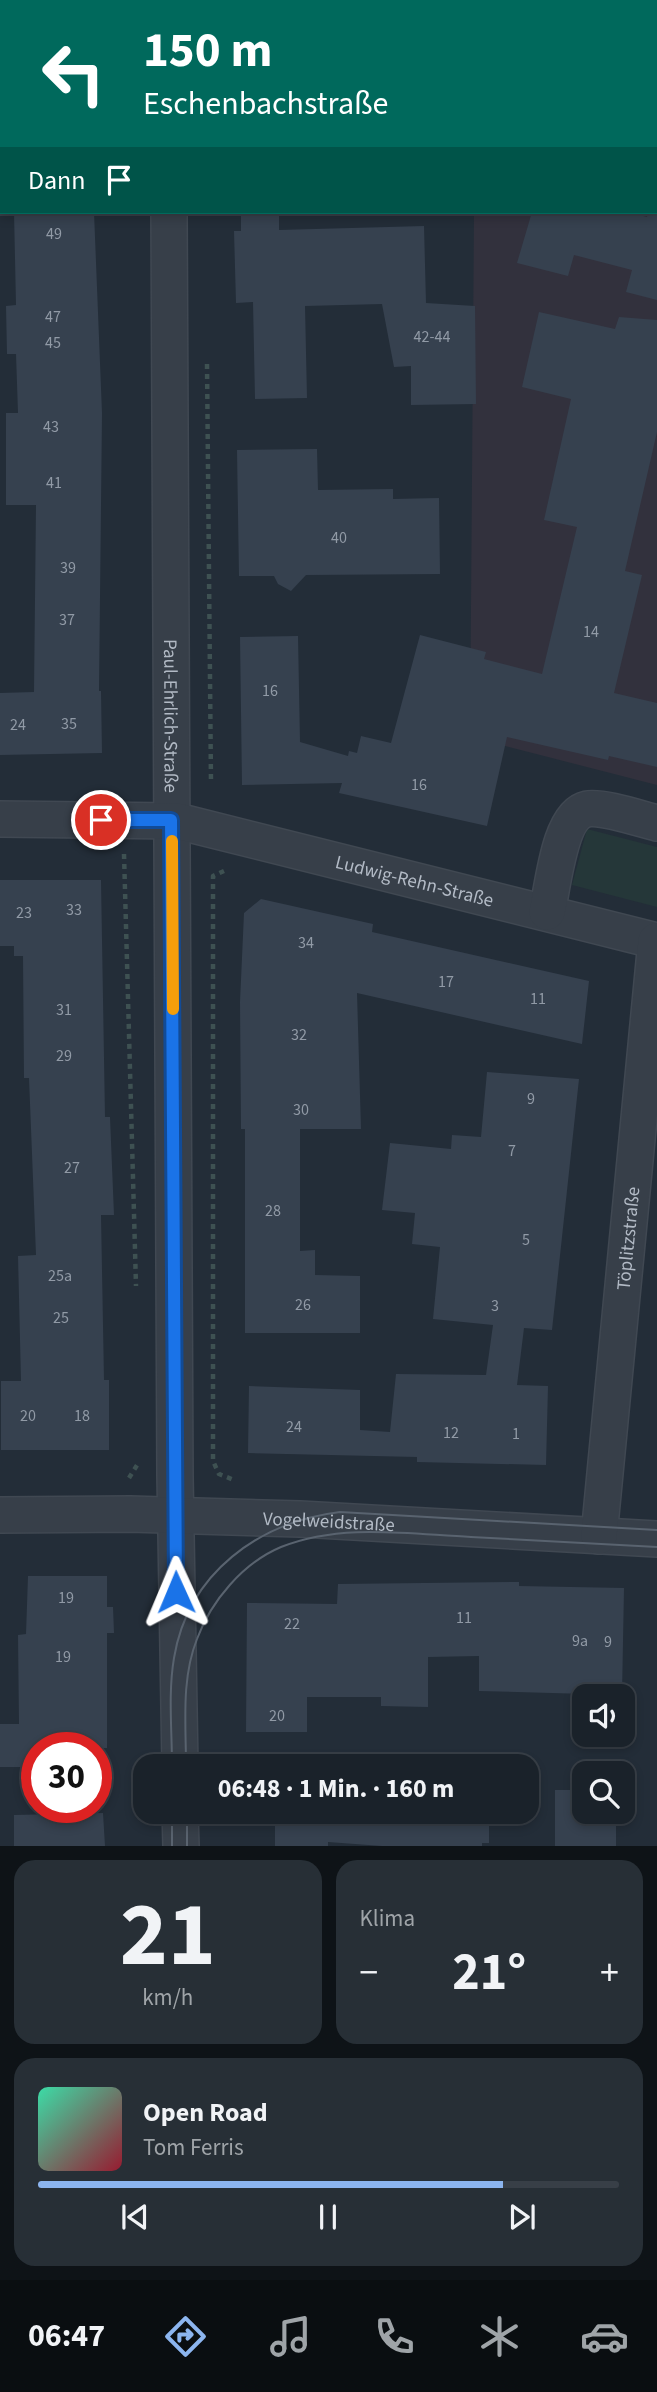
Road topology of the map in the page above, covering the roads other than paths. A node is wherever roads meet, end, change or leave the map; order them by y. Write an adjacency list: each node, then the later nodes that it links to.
1 (169, 214): 3 (street, Paul-Ehrlich-Straße)
2 (0, 819): 3 (street, Ludwig-Rehn-Straße)
3 (171, 820): 5 (street, Ludwig-Rehn-Straße); 8 (street, Paul-Ehrlich-Straße)
4 (657, 823): 5 (street)
5 (547, 912): 6 (street, Ludwig-Rehn-Straße)
6 (657, 941): 9 (street, Töplitzstraße)
7 (0, 1516): 8 (street, Vogelweidstraße)
8 (175, 1516): 9 (street, Vogelweidstraße); 11 (street, Paul-Ehrlich-Straße)
9 (600, 1536): 10 (street, Vogelweidstraße)
10 (657, 1539)
11 (180, 1754)
12 (180, 1824): 13 (street)
13 (181, 1846)

